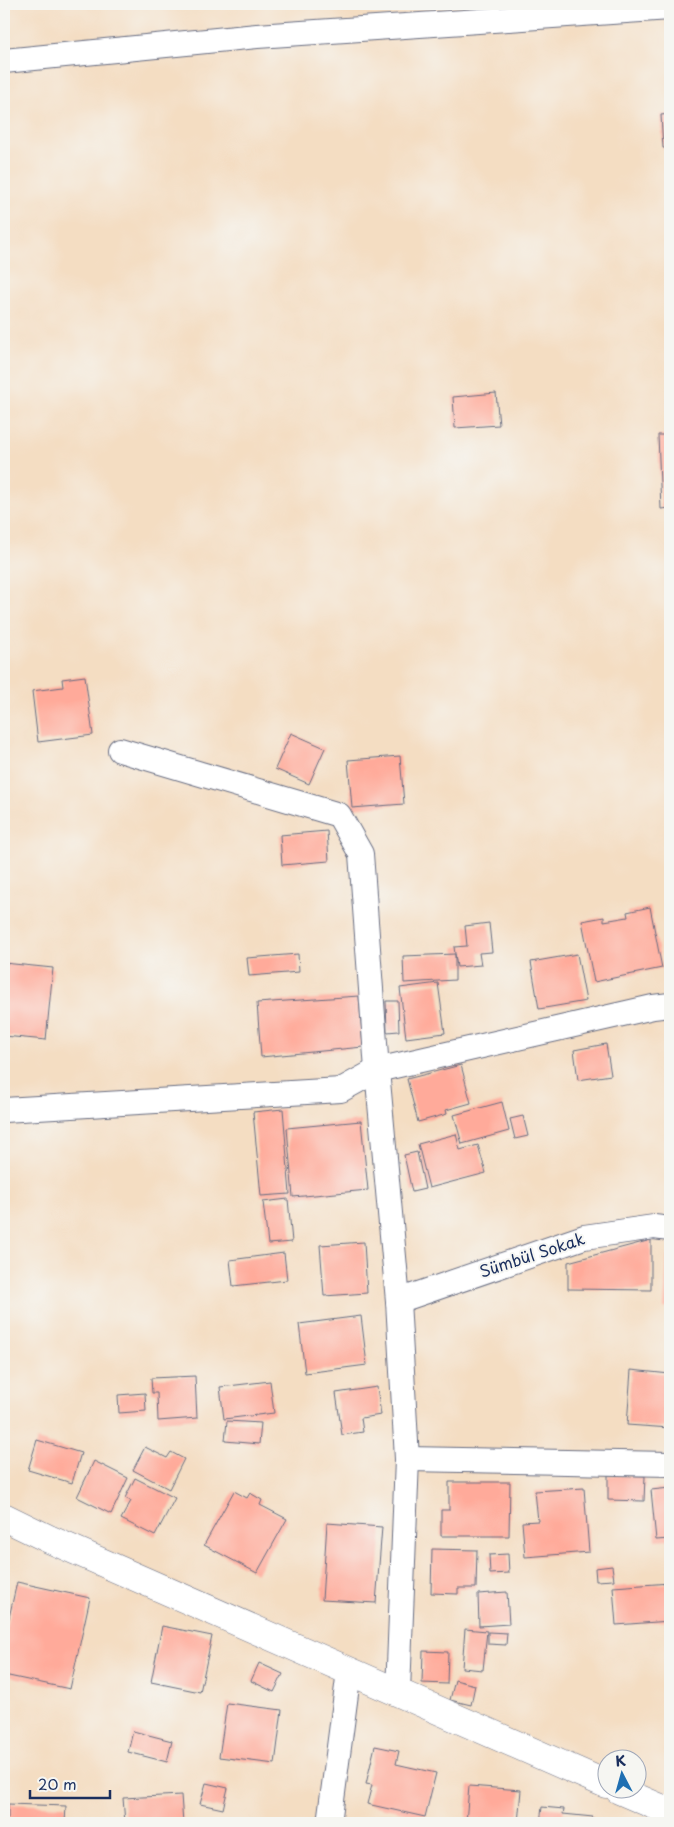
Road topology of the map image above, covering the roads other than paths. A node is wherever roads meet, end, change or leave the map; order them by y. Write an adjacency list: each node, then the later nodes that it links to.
1 (670, 8): 2 (street)
2 (4, 61)
3 (120, 750): 5 (street)
4 (670, 1005): 5 (street)
5 (377, 1070): 6 (street); 8 (street)
6 (4, 1110)
7 (670, 1229): 8 (street, Sümbül Sokak)
8 (398, 1300): 9 (street)
9 (407, 1459): 10 (street); 13 (street)
10 (670, 1464)
11 (4, 1517): 12 (street)
12 (349, 1671): 13 (street); 17 (street)
13 (398, 1692): 14 (street)
14 (596, 1780)
15 (642, 1800): 16 (street)
16 (670, 1812)
17 (328, 1823)

